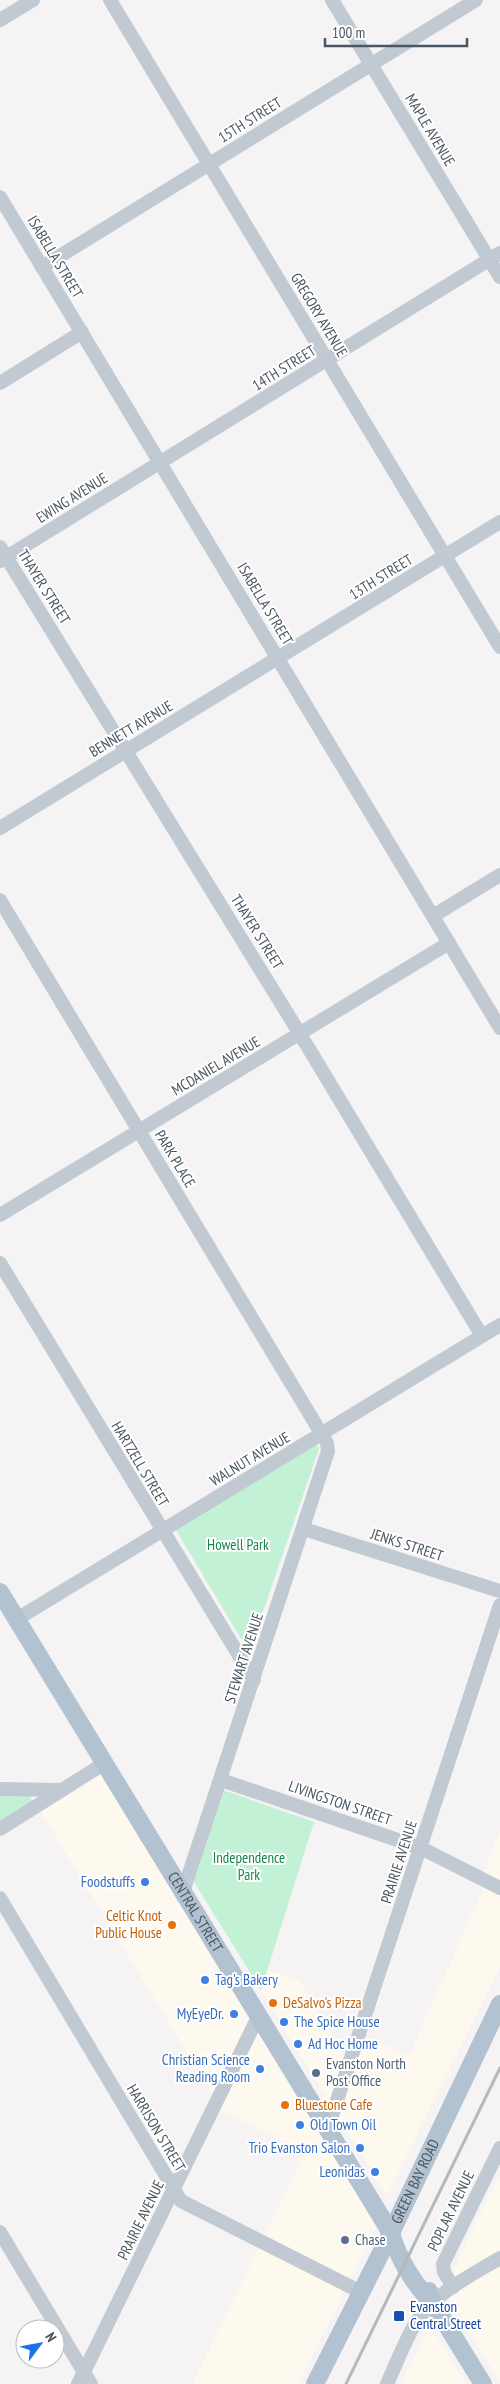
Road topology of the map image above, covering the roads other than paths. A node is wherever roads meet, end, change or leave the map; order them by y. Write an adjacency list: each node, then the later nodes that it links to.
1 (33, 0): 5 (street)
2 (110, 0): 7 (street, GREGORY AVENUE)
3 (332, 0): 6 (street, MAPLE AVENUE)
4 (476, 0): 6 (street, 15TH STREET)
5 (0, 20)
6 (371, 65): 7 (street, 15TH STREET); 9 (street, MAPLE AVENUE)
7 (209, 164): 10 (street, 15TH STREET); 13 (street, GREGORY AVENUE)
8 (0, 199): 10 (street, ISABELLA STREET)
9 (495, 257): 11 (street, MAPLE AVENUE); 13 (street, 14TH STREET)
10 (42, 267): 12 (street, ISABELLA STREET)
11 (500, 277)
12 (82, 332): 14 (street); 15 (street, ISABELLA STREET)
13 (327, 360): 15 (street, 14TH STREET); 18 (street, GREGORY AVENUE)
14 (0, 383)
15 (161, 462): 17 (street, EWING AVENUE); 20 (street, ISABELLA STREET)
16 (500, 522): 18 (street, 13TH STREET)
17 (2, 555): 21 (street, THAYER STREET)
18 (445, 556): 19 (street, GREGORY AVENUE); 20 (street, 13TH STREET)
19 (500, 647)
20 (278, 658): 21 (street, BENNETT AVENUE); 25 (street, ISABELLA STREET)
21 (127, 751): 22 (street, BENNETT AVENUE); 28 (street, THAYER STREET)
22 (0, 828)
23 (500, 875): 25 (street)
24 (0, 900): 29 (street, PARK PLACE)
25 (433, 916): 26 (street, ISABELLA STREET)
26 (449, 944): 27 (street, ISABELLA STREET); 28 (street, MCDANIEL AVENUE)
27 (500, 1028)
28 (300, 1034): 29 (street, MCDANIEL AVENUE); 33 (street, THAYER STREET)
29 (140, 1131): 30 (street, MCDANIEL AVENUE); 34 (street, PARK PLACE)
30 (0, 1215)
31 (0, 1263): 36 (street, HARTZELL STREET)
32 (500, 1325): 33 (street, WALNUT AVENUE)
33 (482, 1336): 34 (street, WALNUT AVENUE)
34 (323, 1434): 35 (street, STEWART AVENUE); 36 (street, WALNUT AVENUE)
35 (304, 1529): 37 (street, JENKS STREET); 41 (street, STEWART AVENUE)
36 (162, 1532): 40 (street, WALNUT AVENUE); 41 (street, HARTZELL STREET)
37 (500, 1591)
38 (0, 1592): 40 (main road, CENTRAL STREET)
39 (500, 1605): 47 (street, PRAIRIE AVENUE)
40 (16, 1619): 42 (main road, CENTRAL STREET)
41 (254, 1680): 43 (street, STEWART AVENUE)
42 (105, 1763): 45 (street); 49 (main road, CENTRAL STREET)
43 (221, 1780): 47 (street, LIVINGSTON STREET); 49 (street, STEWART AVENUE)
44 (0, 1789): 45 (street)
45 (61, 1790): 46 (street)
46 (0, 1829)
47 (421, 1848): 48 (street, LIVINGSTON STREET); 53 (street, PRAIRIE AVENUE)
48 (500, 1888)
49 (183, 1892): 52 (main road, CENTRAL STREET)
50 (0, 1898): 55 (street, HARRISON STREET)
51 (500, 2004): 57 (main road, GREEN BAY ROAD)
52 (259, 2015): 53 (main road, CENTRAL STREET); 55 (street, PRAIRIE AVENUE)
53 (328, 2128): 57 (main road, CENTRAL STREET)
54 (500, 2148): 60 (street, POPLAR AVENUE)
55 (174, 2190): 61 (street, HARRISON STREET); 63 (street, PRAIRIE AVENUE)
56 (0, 2232): 58 (street)
57 (391, 2233): 61 (main road, GREEN BAY ROAD); 62 (main road, CENTRAL STREET)
58 (5, 2251): 63 (street)
59 (500, 2258): 60 (street)
60 (453, 2287): 62 (street)
61 (361, 2292): 64 (main road, GREEN BAY ROAD)
62 (433, 2303): 65 (street); 66 (main road, CENTRAL STREET)
63 (85, 2380)
64 (315, 2384)
65 (387, 2384)
66 (483, 2384)

